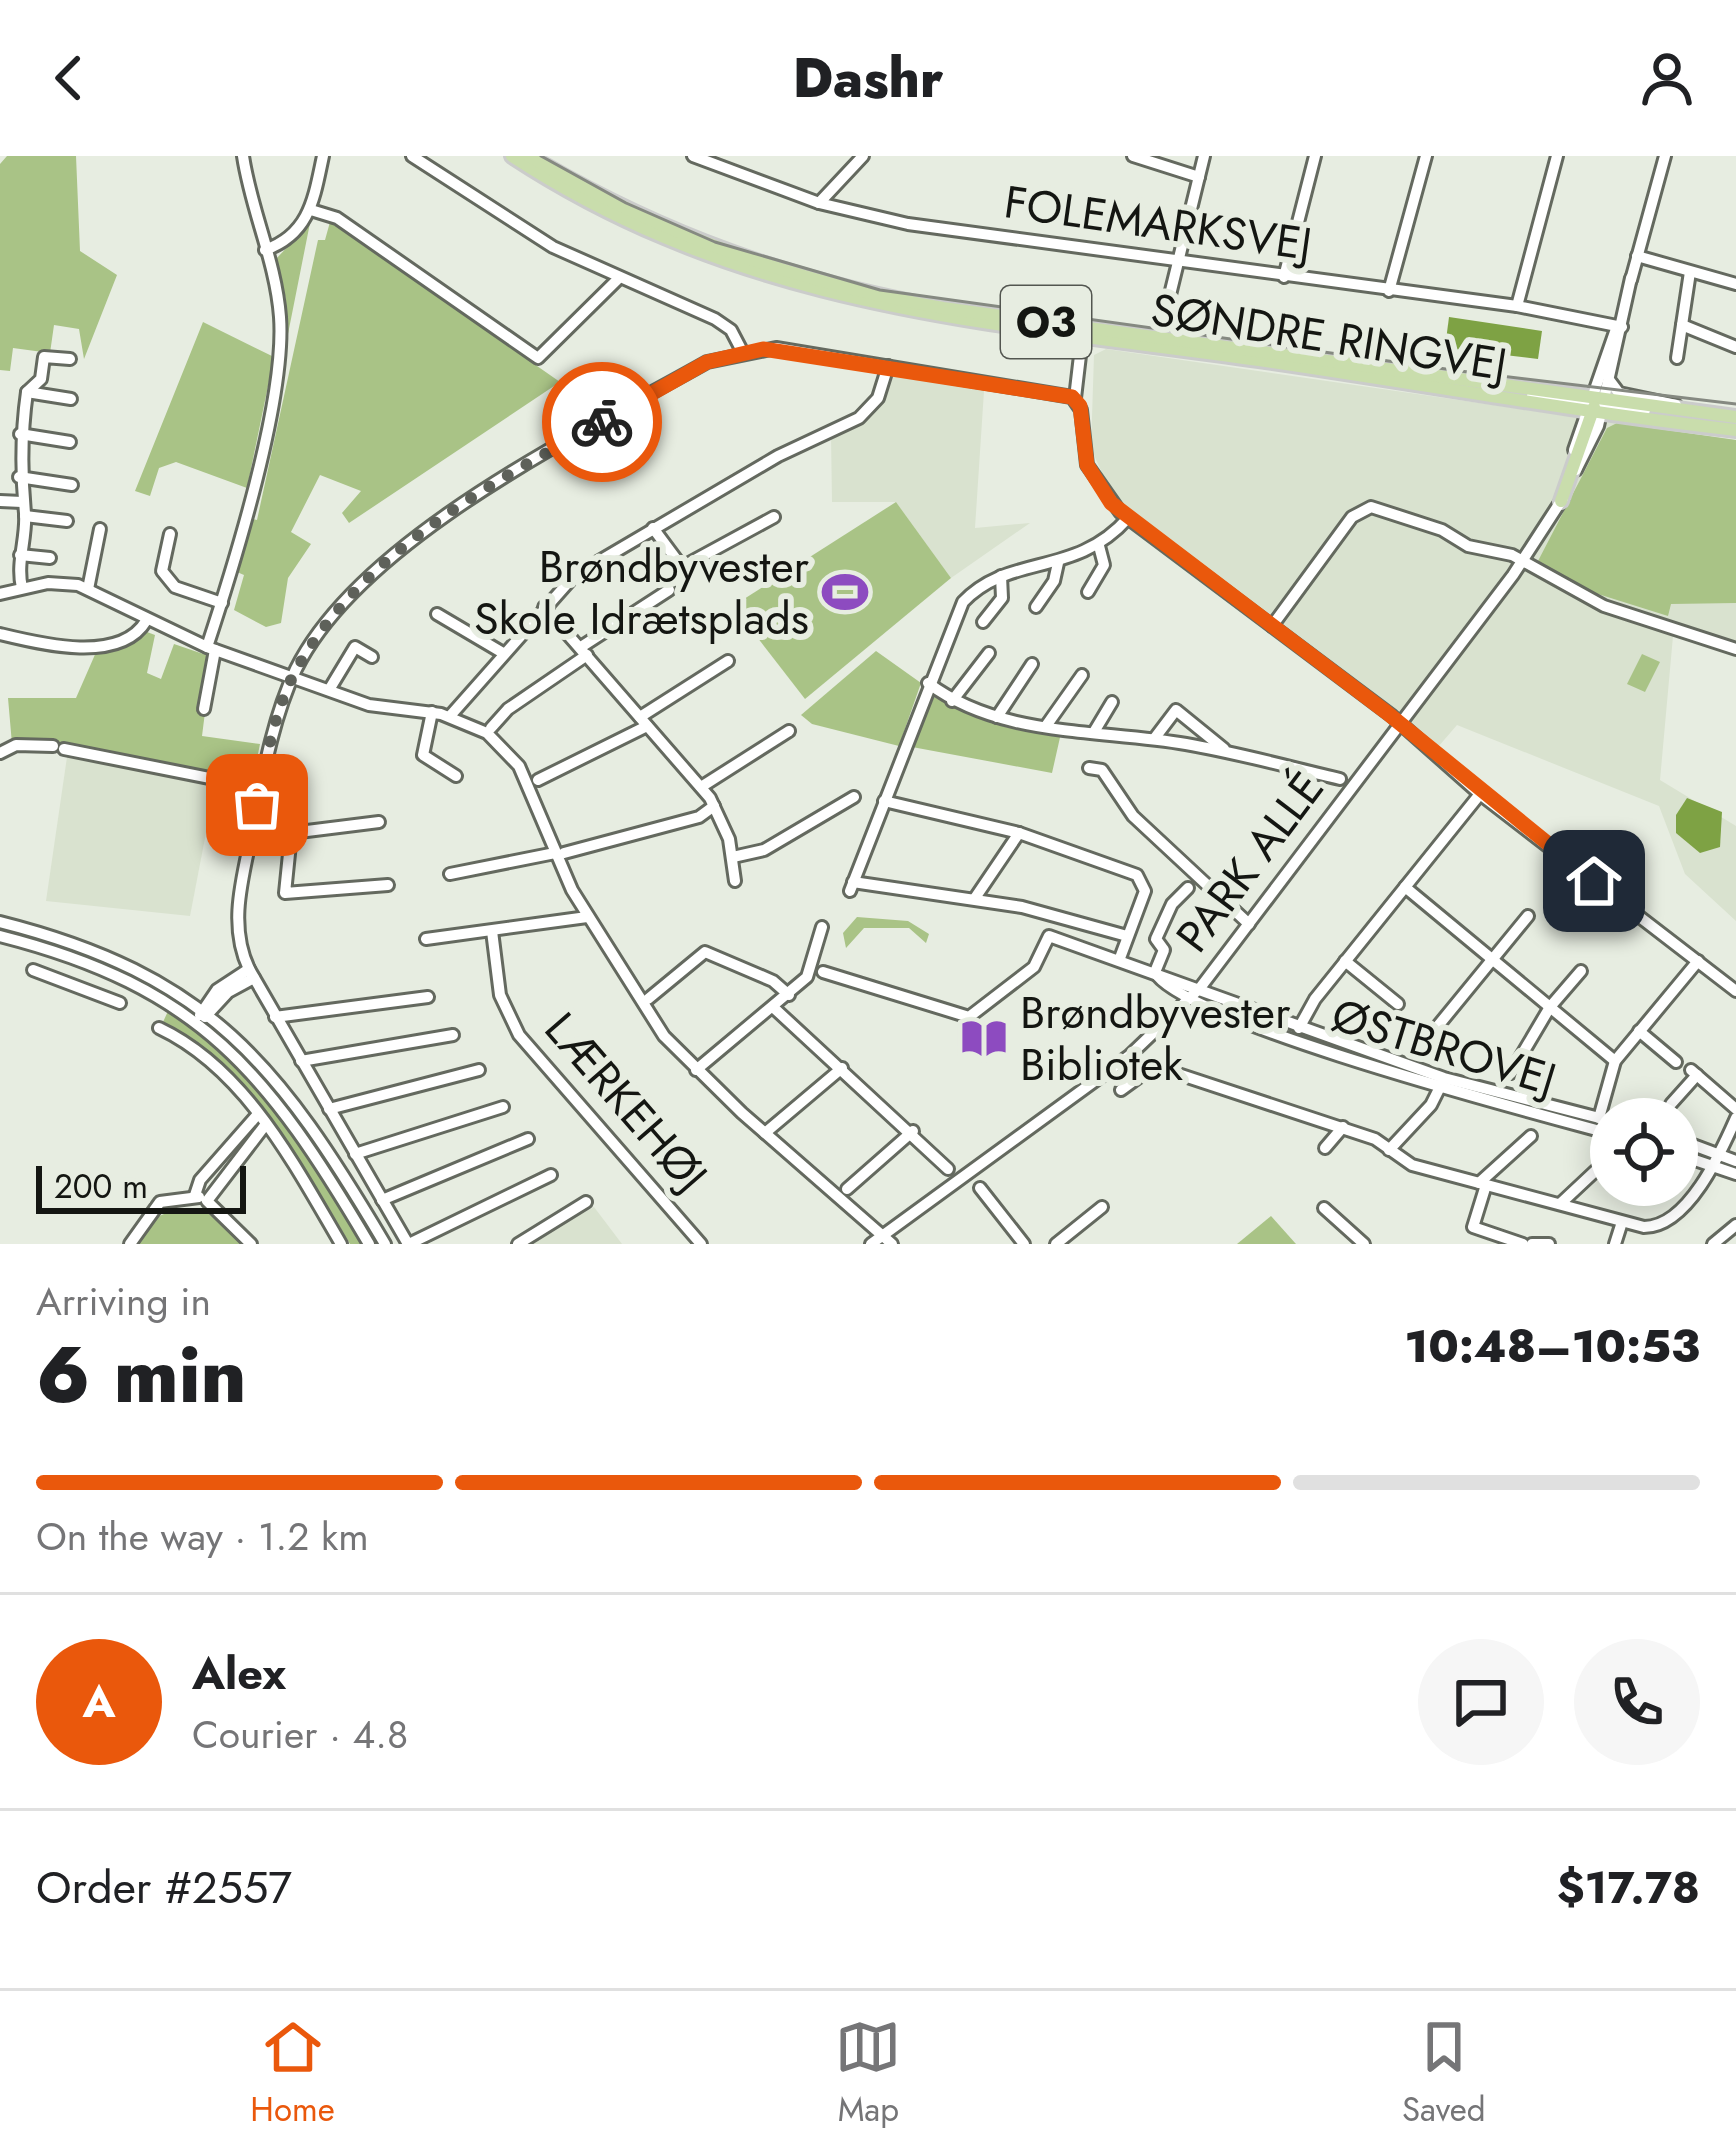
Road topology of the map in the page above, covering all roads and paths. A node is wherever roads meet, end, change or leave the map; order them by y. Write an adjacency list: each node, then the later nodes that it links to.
1 (243, 156): 17 (street)
2 (323, 156): 16 (street)
3 (412, 156): 22 (street)
4 (512, 156): 39 (main road, SØNDRE RINGVEJ / O3)
5 (529, 156): 39 (main road, SØNDRE RINGVEJ / O3)
6 (693, 156): 15 (street, FOLEMARKSVEJ)
7 (863, 156): 15 (street)
8 (1133, 156): 14 (street)
9 (1204, 156): 14 (street)
10 (1315, 156): 21 (street)
11 (1426, 156): 24 (street)
12 (1557, 156): 25 (street)
13 (1664, 156): 18 (street)
14 (1199, 177): 19 (street)
15 (819, 203): 19 (street, FOLEMARKSVEJ)
16 (311, 210): 17 (street); 22 (street)
17 (266, 250): 70 (street)
18 (1637, 256): 20 (street); 28 (street)
19 (1177, 261): 21 (street, FOLEMARKSVEJ); 26 (street)
20 (1690, 272): 23 (street); 27 (street)
21 (1284, 277): 24 (street, FOLEMARKSVEJ)
22 (617, 280): 31 (street)
23 (1736, 284)
24 (1389, 291): 25 (street, FOLEMARKSVEJ)
25 (1517, 306): 28 (street, FOLEMARKSVEJ)
26 (1167, 307)
27 (1682, 325): 30 (street); 32 (street)
28 (1619, 327): 35 (street); 39 (street)
29 (1082, 347): 38 (street)
30 (1736, 347)
31 (742, 351): 34 (street); 87 (street)
32 (1677, 358)
33 (70, 359): 36 (street)
34 (887, 366): 38 (street); 54 (street)
35 (1610, 381): 39 (street); 40 (street)
36 (27, 392): 37 (street); 43 (street)
37 (71, 398)
38 (1075, 398): 52 (street)
39 (1594, 405): 40 (main road, SØNDRE RINGVEJ / O3); 42 (main road, SØNDRE RINGVEJ / O3); 48 (main road)
40 (1697, 412): 41 (main road, SØNDRE RINGVEJ / O3)
41 (1736, 417)
42 (1736, 430)
43 (20, 434): 44 (street); 45 (street)
44 (70, 442)
45 (19, 477): 46 (street); 49 (street)
46 (71, 485)
47 (0, 501): 49 (street)
48 (1561, 501): 60 (street, PARK ALLÉ)
49 (22, 502): 50 (street)
50 (25, 516): 53 (street); 58 (street)
51 (774, 517): 54 (street)
52 (1128, 518): 57 (street); 76 (street)
53 (67, 520)
54 (653, 528): 63 (street)
55 (100, 529): 66 (street)
56 (170, 534): 70 (street)
57 (1099, 546): 61 (street); 68 (street)
58 (20, 555): 59 (street); 65 (street)
59 (50, 558)
60 (1523, 561): 76 (street); 79 (street); 97 (street, PARK ALLÉ)
61 (1058, 563): 64 (street); 72 (street)
62 (560, 564): 63 (street)
63 (581, 571): 71 (street)
64 (1001, 576): 75 (street); 88 (street)
65 (22, 588): 66 (street); 69 (street)
66 (88, 589): 74 (street)
67 (669, 590): 80 (street)
68 (1088, 592)
69 (0, 594)
70 (222, 603): 78 (street)
71 (544, 607): 80 (street); 82 (street)
72 (1036, 607)
73 (437, 615): 82 (street)
74 (146, 621): 77 (street); 78 (street)
75 (982, 622)
76 (1273, 626): 97 (street)
77 (0, 634)
78 (211, 649): 87 (street); 92 (street)
79 (1736, 649)
80 (584, 651): 96 (street); 99 (street)
81 (989, 652): 90 (street)
82 (503, 653): 94 (street)
83 (372, 657): 89 (street)
84 (728, 661): 96 (street)
85 (1032, 664): 95 (street)
86 (1082, 675): 98 (street)
87 (293, 676): 89 (street); 110 (street)
88 (928, 683): 90 (street); 113 (street)
89 (329, 691): 93 (street)
90 (952, 701): 95 (street)
91 (1112, 702): 101 (street)
92 (204, 709)
93 (432, 712): 94 (street); 106 (street)
94 (450, 716): 118 (street)
95 (997, 717): 98 (street)
96 (644, 722): 108 (street); 109 (street)
97 (1401, 724): 111 (street); 129 (street, PARK ALLÉ)
98 (1046, 726): 101 (street)
99 (490, 728)
100 (789, 731): 109 (street)
101 (1094, 732): 102 (street)
102 (1154, 739): 103 (street); 103 (street)
103 (1225, 752): 107 (street)
104 (0, 753): 110 (street)
105 (1088, 768): 129 (street)
106 (456, 776)
107 (1340, 779)
108 (538, 780)
109 (701, 787): 114 (street)
110 (261, 788): 116 (street); 143 (street)
111 (1480, 794): 123 (street); 138 (street)
112 (853, 796): 119 (street)
113 (884, 801): 117 (street); 125 (street)
114 (714, 806): 118 (street); 119 (street)
115 (379, 822): 116 (street)
116 (291, 832): 122 (street)
117 (1019, 833): 125 (street); 133 (street)
118 (560, 853): 120 (street); 126 (street)
119 (733, 857): 121 (street)
120 (450, 874)
121 (735, 881)
122 (388, 885)
123 (1405, 887): 136 (street); 137 (street)
124 (1188, 888): 142 (street, PARK ALLÉ)
125 (975, 898): 133 (street)
126 (585, 914): 131 (street); 167 (street)
127 (1528, 916): 136 (street)
128 (0, 922): 154 (street)
129 (1249, 924): 144 (street, PARK ALLÉ)
130 (823, 927): 146 (street)
131 (492, 932): 134 (street); 218 (street, LÆRKEHØJ)
132 (0, 936): 156 (street)
133 (1127, 936): 135 (street)
134 (426, 939)
135 (1120, 958): 141 (street); 142 (street)
136 (1491, 958): 152 (street); 161 (street)
137 (1346, 961): 151 (street); 158 (street)
138 (1698, 962): 145 (street); 159 (street)
139 (33, 970): 150 (street)
140 (1580, 971): 152 (street)
141 (823, 972)
142 (1155, 972): 144 (street, ØSTBROVEJ); 149 (street, ØSTBROVEJ)
143 (251, 974): 154 (street); 155 (street)
144 (1200, 988): 149 (street, PARK ALLÉ); 158 (street, ØSTBROVEJ)
145 (1736, 991)
146 (789, 995): 148 (street); 153 (street)
147 (428, 997): 155 (street)
148 (648, 999)
149 (1190, 999): 169 (street, ØSTBROVEJ); 208 (street, PARK ALLÉ)
150 (121, 1003)
151 (1398, 1004)
152 (1550, 1007): 163 (street); 168 (street)
153 (774, 1008): 165 (street); 167 (street)
154 (205, 1012): 156 (street); 215 (street)
155 (275, 1017): 162 (street)
156 (197, 1022): 214 (street)
157 (159, 1028): 178 (street)
158 (1299, 1028): 169 (street, ØSTBROVEJ)
159 (1639, 1031): 163 (street); 164 (street)
160 (454, 1035): 162 (street)
161 (1419, 1049)
162 (301, 1061): 174 (street)
163 (1615, 1061): 171 (street)
164 (1676, 1062)
165 (842, 1068): 181 (street); 182 (street)
166 (479, 1070): 174 (street)
167 (696, 1070): 182 (street)
168 (1511, 1073)
169 (1442, 1084): 176 (street, ØSTBROVEJ); 180 (street, ØSTBROVEJ); 186 (street)
170 (1121, 1090): 179 (street)
171 (1609, 1098)
172 (1675, 1098): 175 (street)
173 (503, 1107): 188 (street)
174 (328, 1109): 188 (street)
175 (1736, 1109)
176 (1590, 1116)
177 (1736, 1118): 190 (street)
178 (262, 1119): 199 (street); 213 (street)
179 (1343, 1127): 185 (street); 186 (street)
180 (1590, 1128)
181 (913, 1131): 192 (street); 198 (street)
182 (765, 1133): 208 (street)
183 (1531, 1136): 196 (street)
184 (528, 1139): 200 (street)
185 (1325, 1148)
186 (1389, 1150): 196 (street)
187 (1698, 1150): 190 (street)
188 (355, 1154): 200 (street)
189 (1698, 1157): 190 (street)
190 (1718, 1160): 191 (street); 193 (street); 207 (street)
191 (1736, 1160)
192 (948, 1168)
193 (1736, 1174)
194 (551, 1175): 216 (street)
195 (1590, 1176): 202 (street)
196 (1483, 1184): 202 (street); 221 (street)
197 (980, 1188): 210 (street)
198 (847, 1189)
199 (201, 1198): 211 (street); 212 (street)
200 (382, 1200): 216 (street)
201 (586, 1202): 217 (street)
202 (1560, 1204): 205 (street)
203 (1102, 1207): 219 (street)
204 (1324, 1208): 220 (street)
205 (1622, 1222): 207 (street); 224 (street)
206 (1736, 1225): 225 (street)
207 (1644, 1227): 209 (street)
208 (882, 1241)
209 (1640, 1242)
210 (1022, 1243)
211 (130, 1244)
212 (251, 1244)
213 (341, 1244)
214 (369, 1244)
215 (385, 1244)
216 (409, 1244)
217 (518, 1244)
218 (701, 1244)
219 (1056, 1244)
220 (1364, 1244)
221 (1523, 1244)
222 (1532, 1244): 223 (street)
223 (1549, 1244)
224 (1615, 1244)
225 (1715, 1244)

